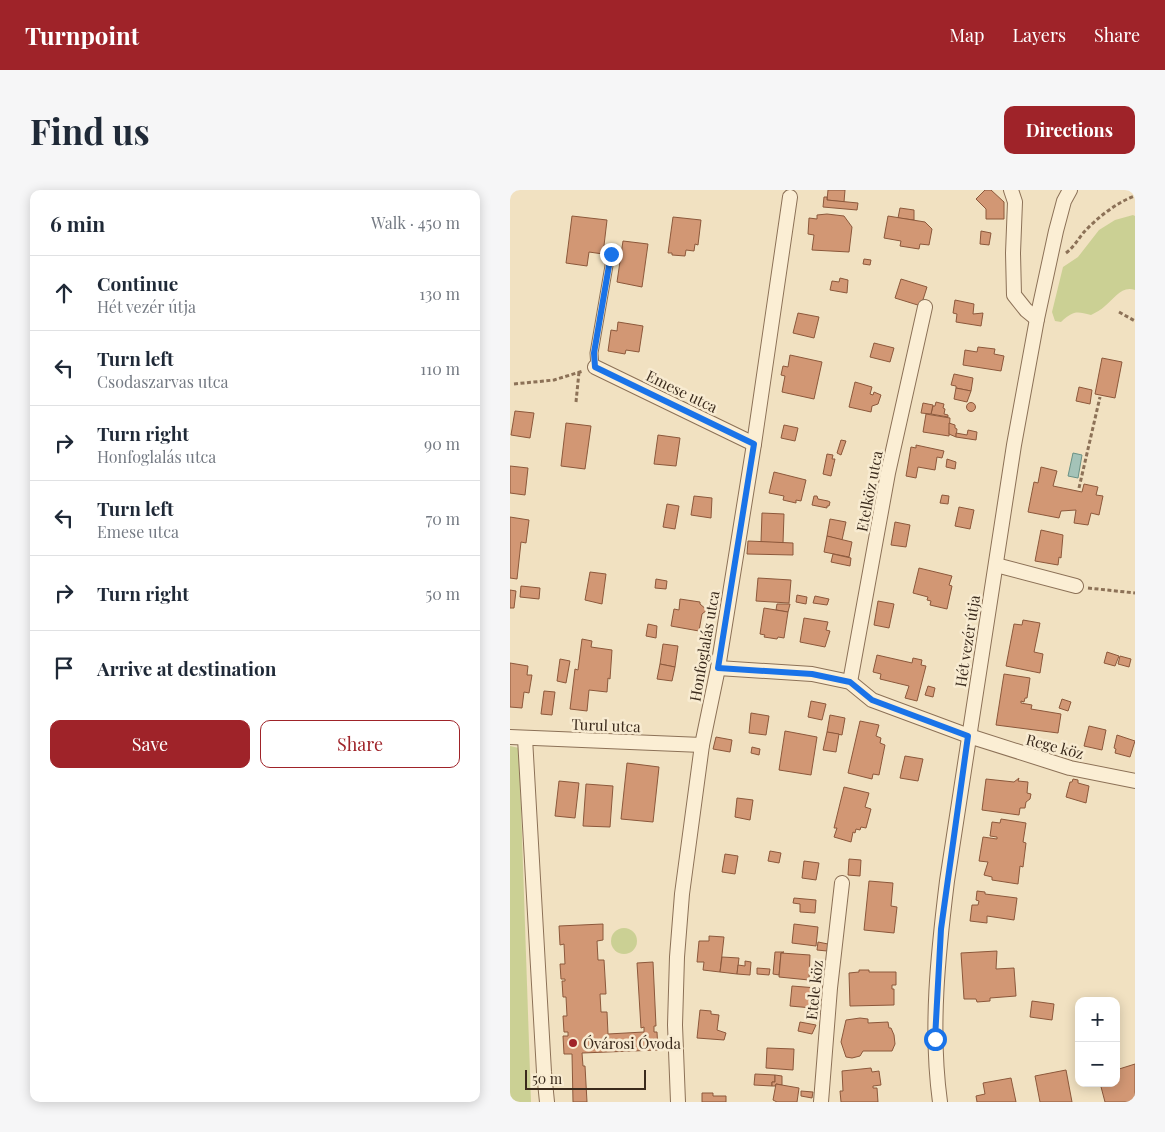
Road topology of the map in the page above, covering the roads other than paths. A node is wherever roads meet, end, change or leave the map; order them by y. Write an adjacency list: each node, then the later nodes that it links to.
1 (1011, 190): 6 (street)
2 (1070, 190): 6 (street, Hét vezér útja)
3 (790, 197): 8 (street, Honfoglalás utca)
4 (611, 254): 7 (lane)
5 (925, 307): 12 (street, Etelköz utca)
6 (1037, 319): 9 (street, Hét vezér útja)
7 (595, 367): 8 (street, Emese utca)
8 (754, 444): 11 (street, Honfoglalás utca)
9 (996, 565): 10 (street); 13 (street, Hét vezér útja)
10 (1076, 586)
11 (718, 668): 12 (street); 16 (street, Honfoglalás utca)
12 (850, 682): 13 (street, Rege köz)
13 (968, 736): 17 (street, Rege köz); 22 (street, Hét vezér útja)
14 (510, 737): 15 (street, Turul utca)
15 (526, 738): 16 (street, Turul utca); 19 (street)
16 (702, 745): 20 (street, Honfoglalás utca)
17 (1135, 781)
18 (842, 883): 21 (street, Etele köz)
19 (547, 1102)
20 (678, 1102)
21 (821, 1102)
22 (940, 1102)

